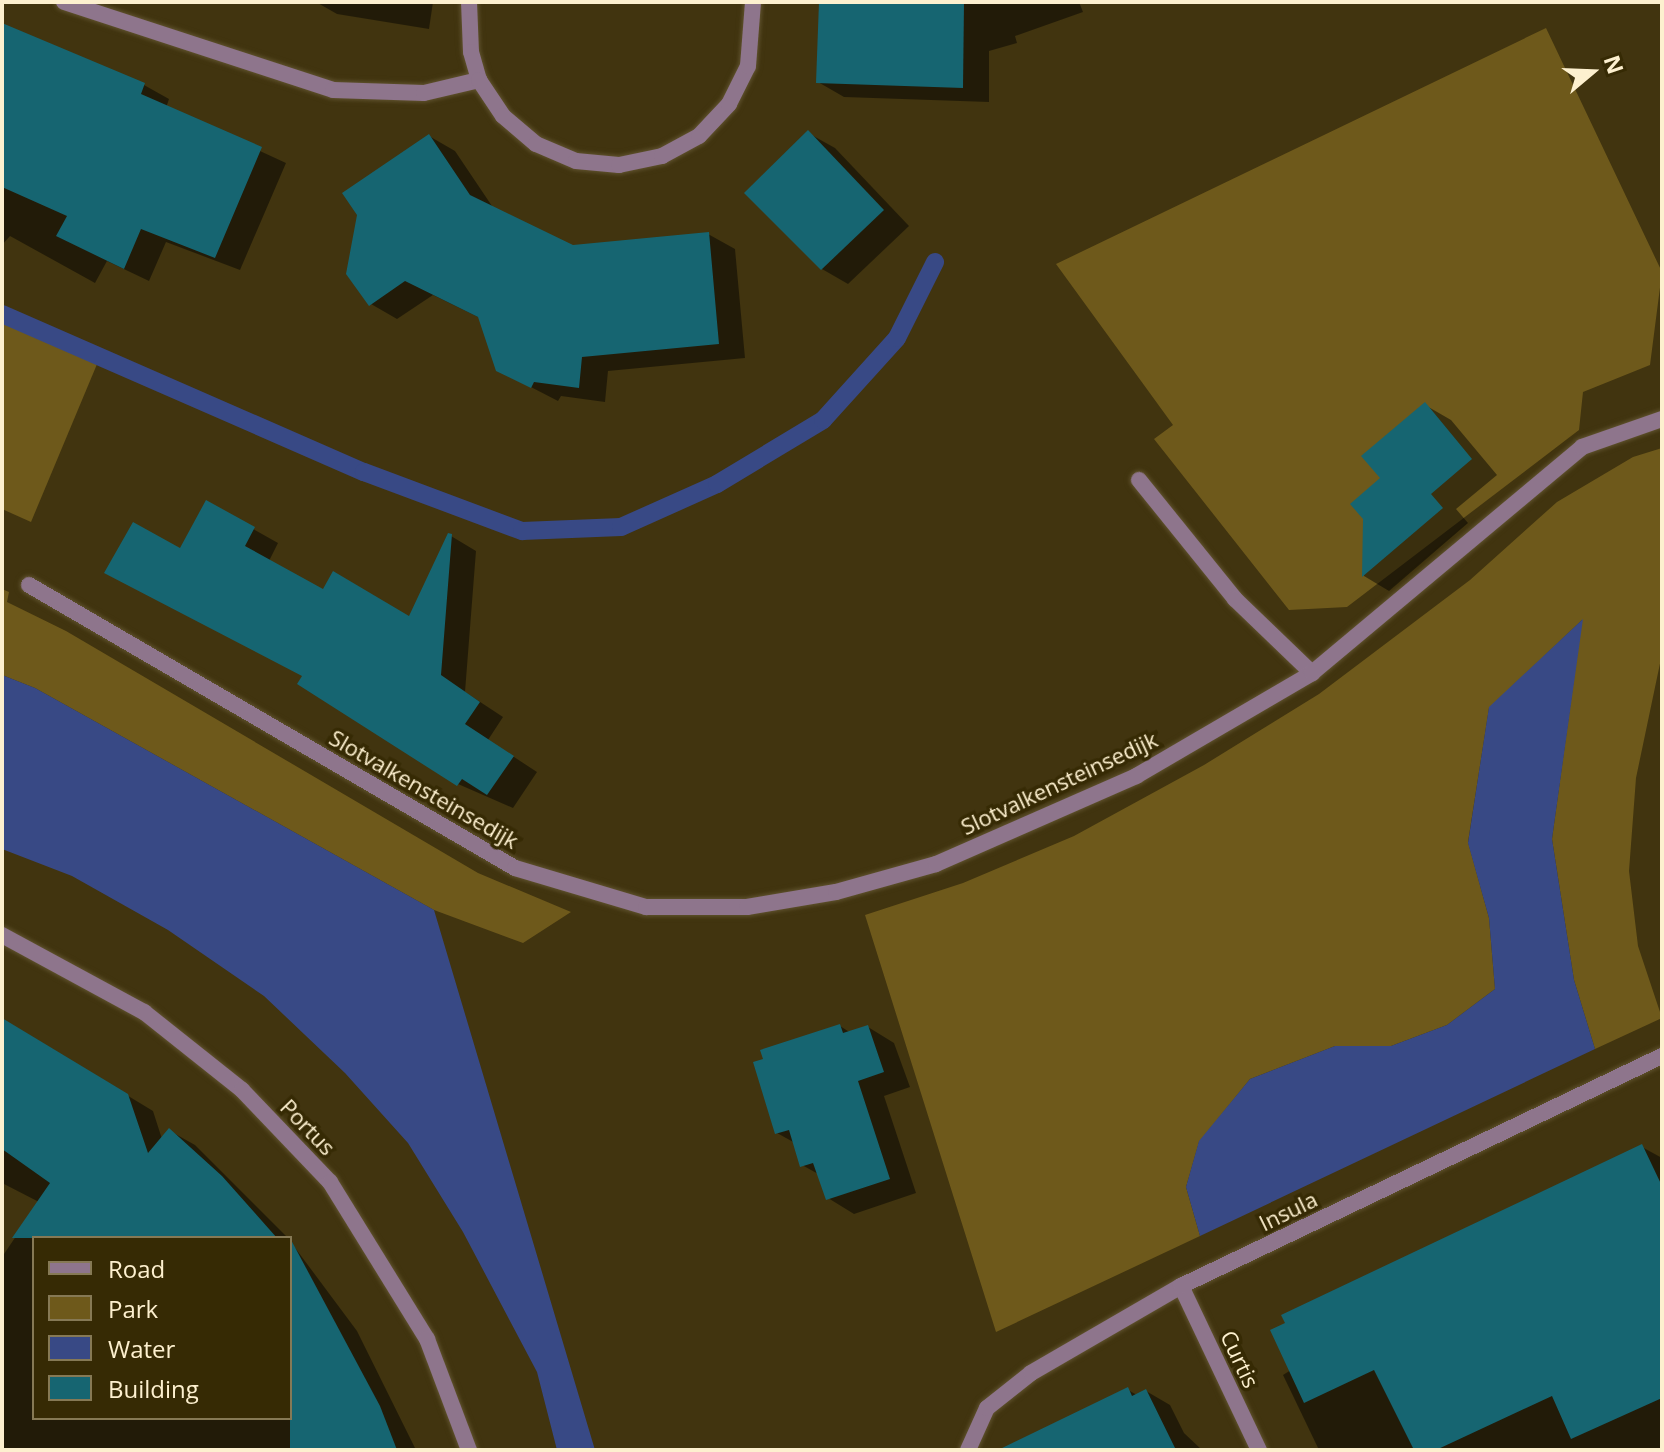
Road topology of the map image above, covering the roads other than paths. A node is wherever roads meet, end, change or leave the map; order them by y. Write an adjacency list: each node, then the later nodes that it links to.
1 (64, 2): 4 (street)
2 (469, 2): 4 (street)
3 (753, 2): 4 (street)
4 (479, 80)
5 (1662, 419): 8 (street, Slotvalkensteinsedijk)
6 (1139, 480): 8 (street)
7 (29, 585): 8 (street, Slotvalkensteinsedijk)
8 (1312, 673)
9 (2, 935): 12 (street, Portus)
10 (1662, 1056): 11 (street, Insula)
11 (1181, 1286): 13 (street, Insula); 14 (street, Curtis)
12 (469, 1450)
13 (968, 1450)
14 (1259, 1450)

